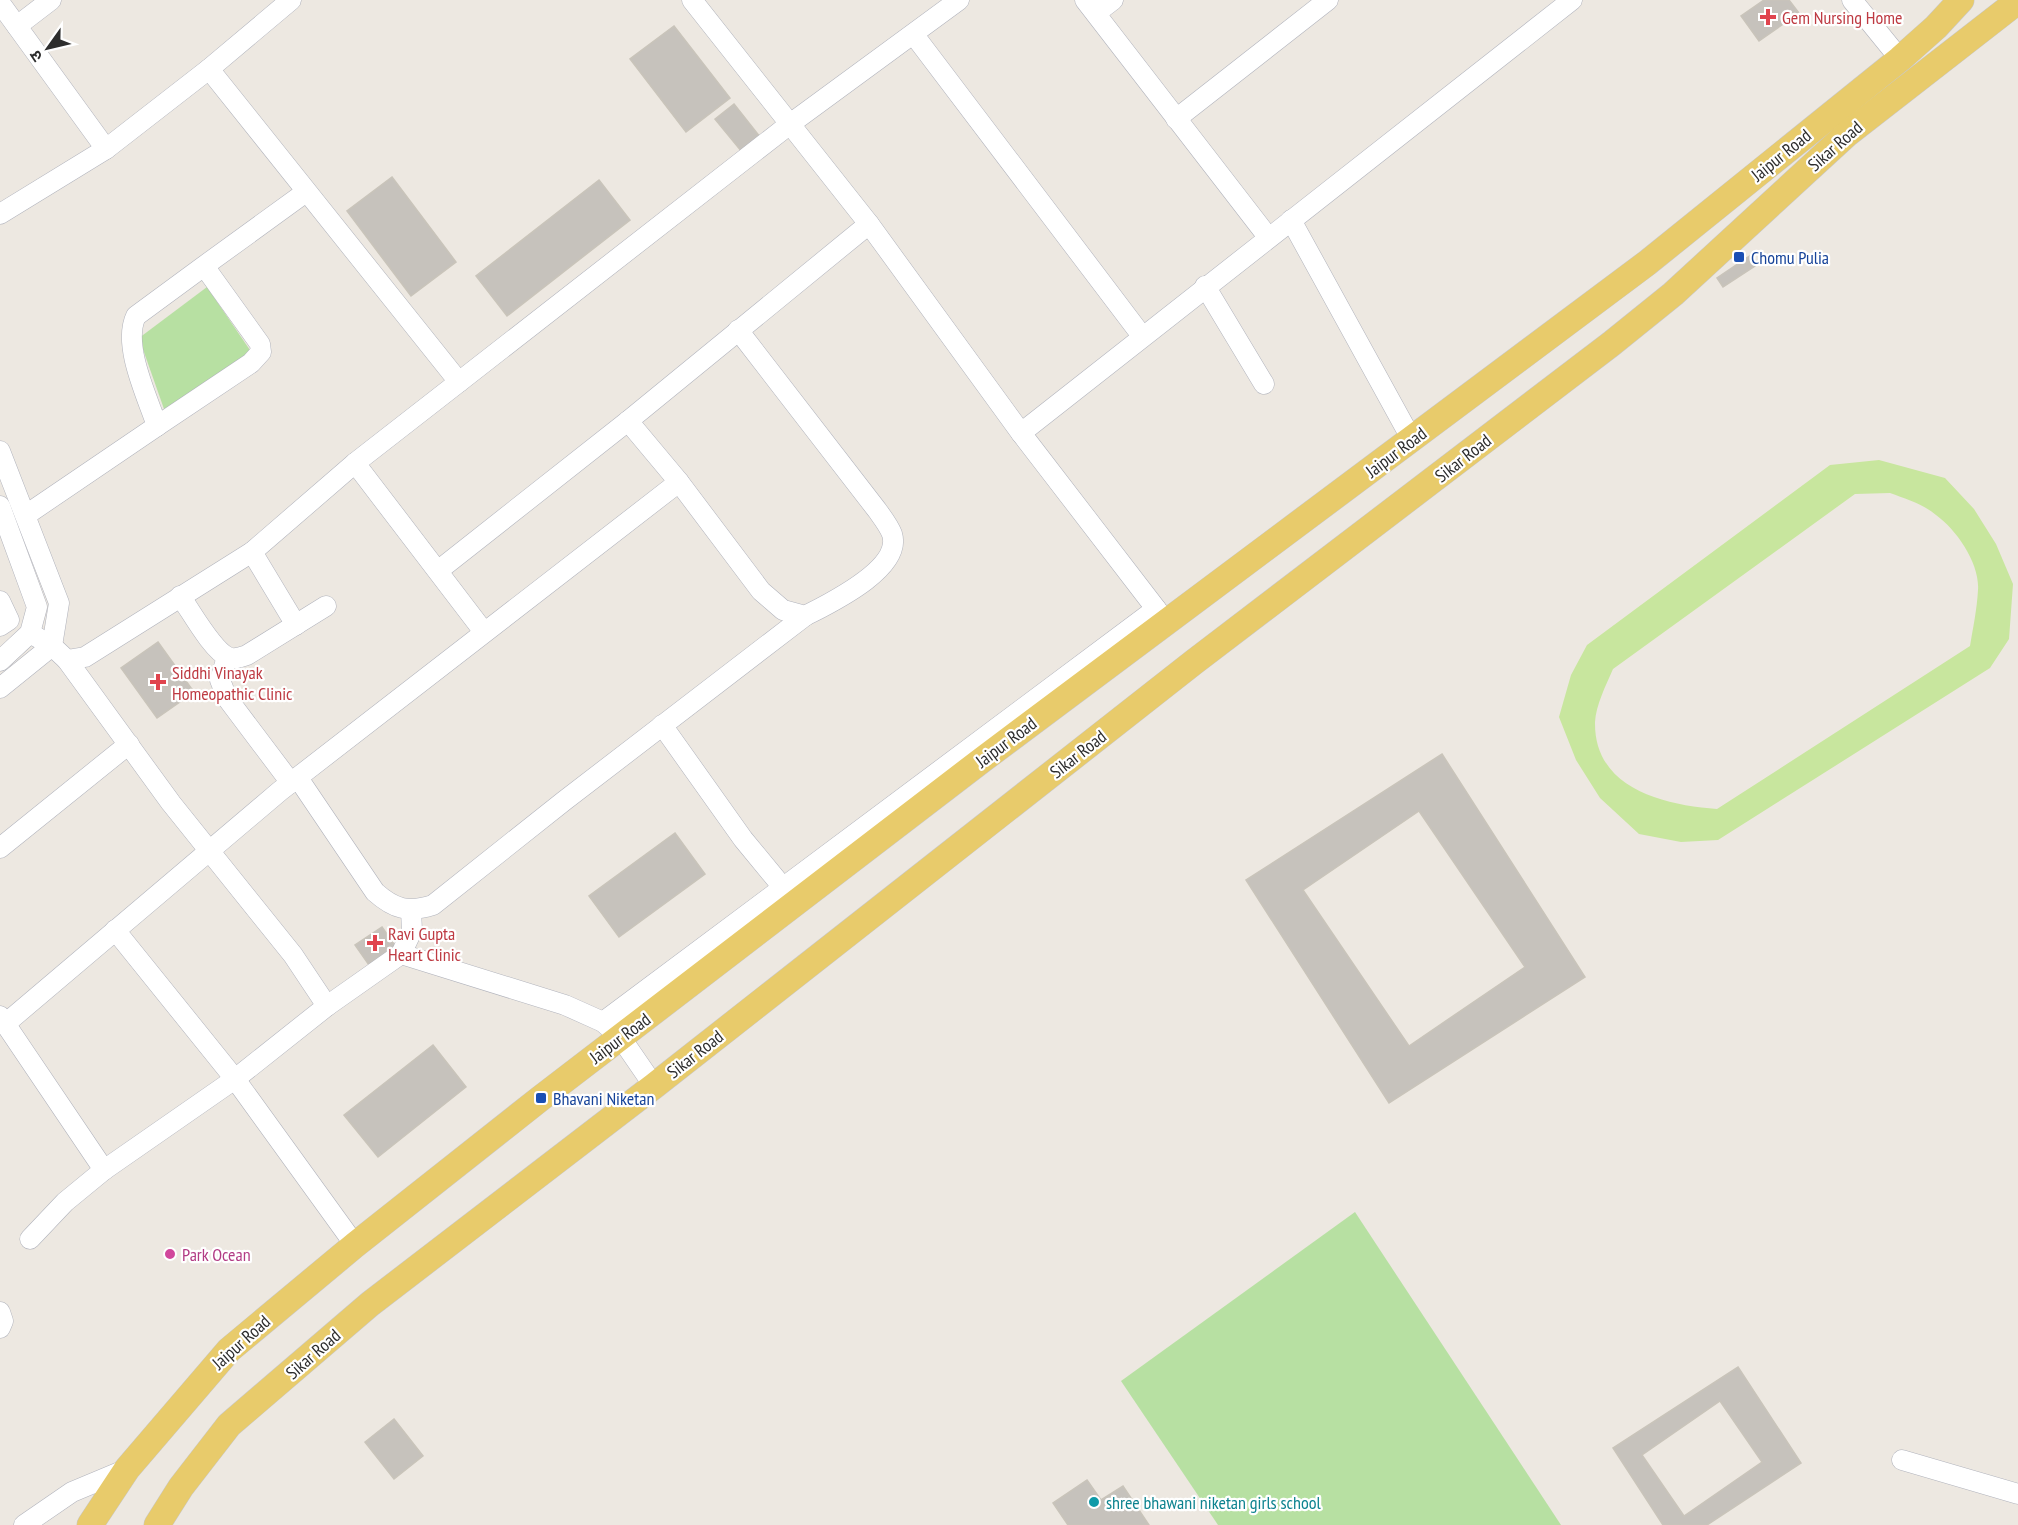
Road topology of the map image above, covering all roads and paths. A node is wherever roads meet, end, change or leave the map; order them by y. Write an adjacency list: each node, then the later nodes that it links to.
1 (51, 0): 13 (street)
2 (291, 0): 16 (street)
3 (692, 0): 18 (street)
4 (959, 0): 14 (street)
5 (1113, 0): 12 (street)
6 (1328, 0): 17 (street)
7 (1572, 0): 22 (street)
8 (1852, 0): 15 (street)
9 (1961, 0): 15 (main road, Jaipur Road)
10 (2018, 2): 69 (main road, Sikar Road)
11 (0, 3): 13 (street)
12 (1091, 7): 17 (street)
13 (17, 26): 19 (street)
14 (914, 34): 18 (street); 28 (street)
15 (1900, 59): 34 (main road, Jaipur Road)
16 (209, 69): 19 (street); 20 (street)
17 (1176, 118): 24 (street)
18 (790, 124): 23 (street); 29 (street)
19 (106, 149): 21 (street)
20 (306, 192): 25 (street); 29 (street)
21 (0, 214)
22 (1291, 220): 24 (street); 34 (street)
23 (869, 224): 27 (street); 33 (street)
24 (1269, 237): 26 (street)
25 (204, 266): 32 (street); 32 (street)
26 (1205, 286): 28 (street); 30 (street)
27 (738, 330): 31 (street); 45 (street)
28 (1142, 336): 33 (street)
29 (459, 382): 36 (street)
30 (1264, 384)
31 (628, 422): 37 (street); 41 (street)
32 (157, 426): 39 (street)
33 (1021, 433): 46 (street)
34 (1412, 440): 46 (main road, Jaipur Road)
35 (0, 451): 39 (street)
36 (355, 463): 40 (street); 41 (street)
37 (679, 482): 45 (street); 49 (street)
38 (0, 506): 50 (street)
39 (27, 515): 51 (street)
40 (252, 552): 42 (street); 47 (street)
41 (439, 570): 49 (street)
42 (180, 596): 52 (street); 53 (street)
43 (0, 601): 48 (street)
44 (326, 606): 47 (street)
45 (805, 616): 56 (street)
46 (1161, 616): 61 (main road, Jaipur Road)
47 (296, 625): 52 (street)
48 (0, 626)
49 (484, 632): 58 (street)
50 (30, 633): 51 (street); 54 (street)
51 (52, 646): 53 (street); 55 (street)
52 (227, 657): 58 (street)
53 (67, 660): 57 (street)
54 (0, 661)
55 (0, 688)
56 (662, 725): 61 (street); 62 (street)
57 (129, 744): 59 (street); 60 (street)
58 (294, 780): 60 (street); 62 (street)
59 (0, 848)
60 (209, 849): 63 (street); 65 (street)
61 (789, 895): 67 (main road, Jaipur Road)
62 (411, 910): 64 (street)
63 (115, 930): 66 (street); 68 (street)
64 (401, 954): 65 (street); 67 (street)
65 (327, 1006): 68 (street)
66 (3, 1020): 70 (street)
67 (612, 1030): 69 (street); 72 (main road, Jaipur Road)
68 (235, 1079): 70 (street); 72 (street)
69 (654, 1086): 80 (main road, Sikar Road)
70 (104, 1170): 71 (street)
71 (30, 1239)
72 (355, 1245): 76 (main road, Jaipur Road)
73 (0, 1312): 74 (street)
74 (0, 1328)
75 (1902, 1460): 77 (street)
76 (127, 1469): 78 (street); 79 (main road, Jaipur Road)
77 (2018, 1494)
78 (24, 1525)
79 (90, 1525)
80 (157, 1525)

